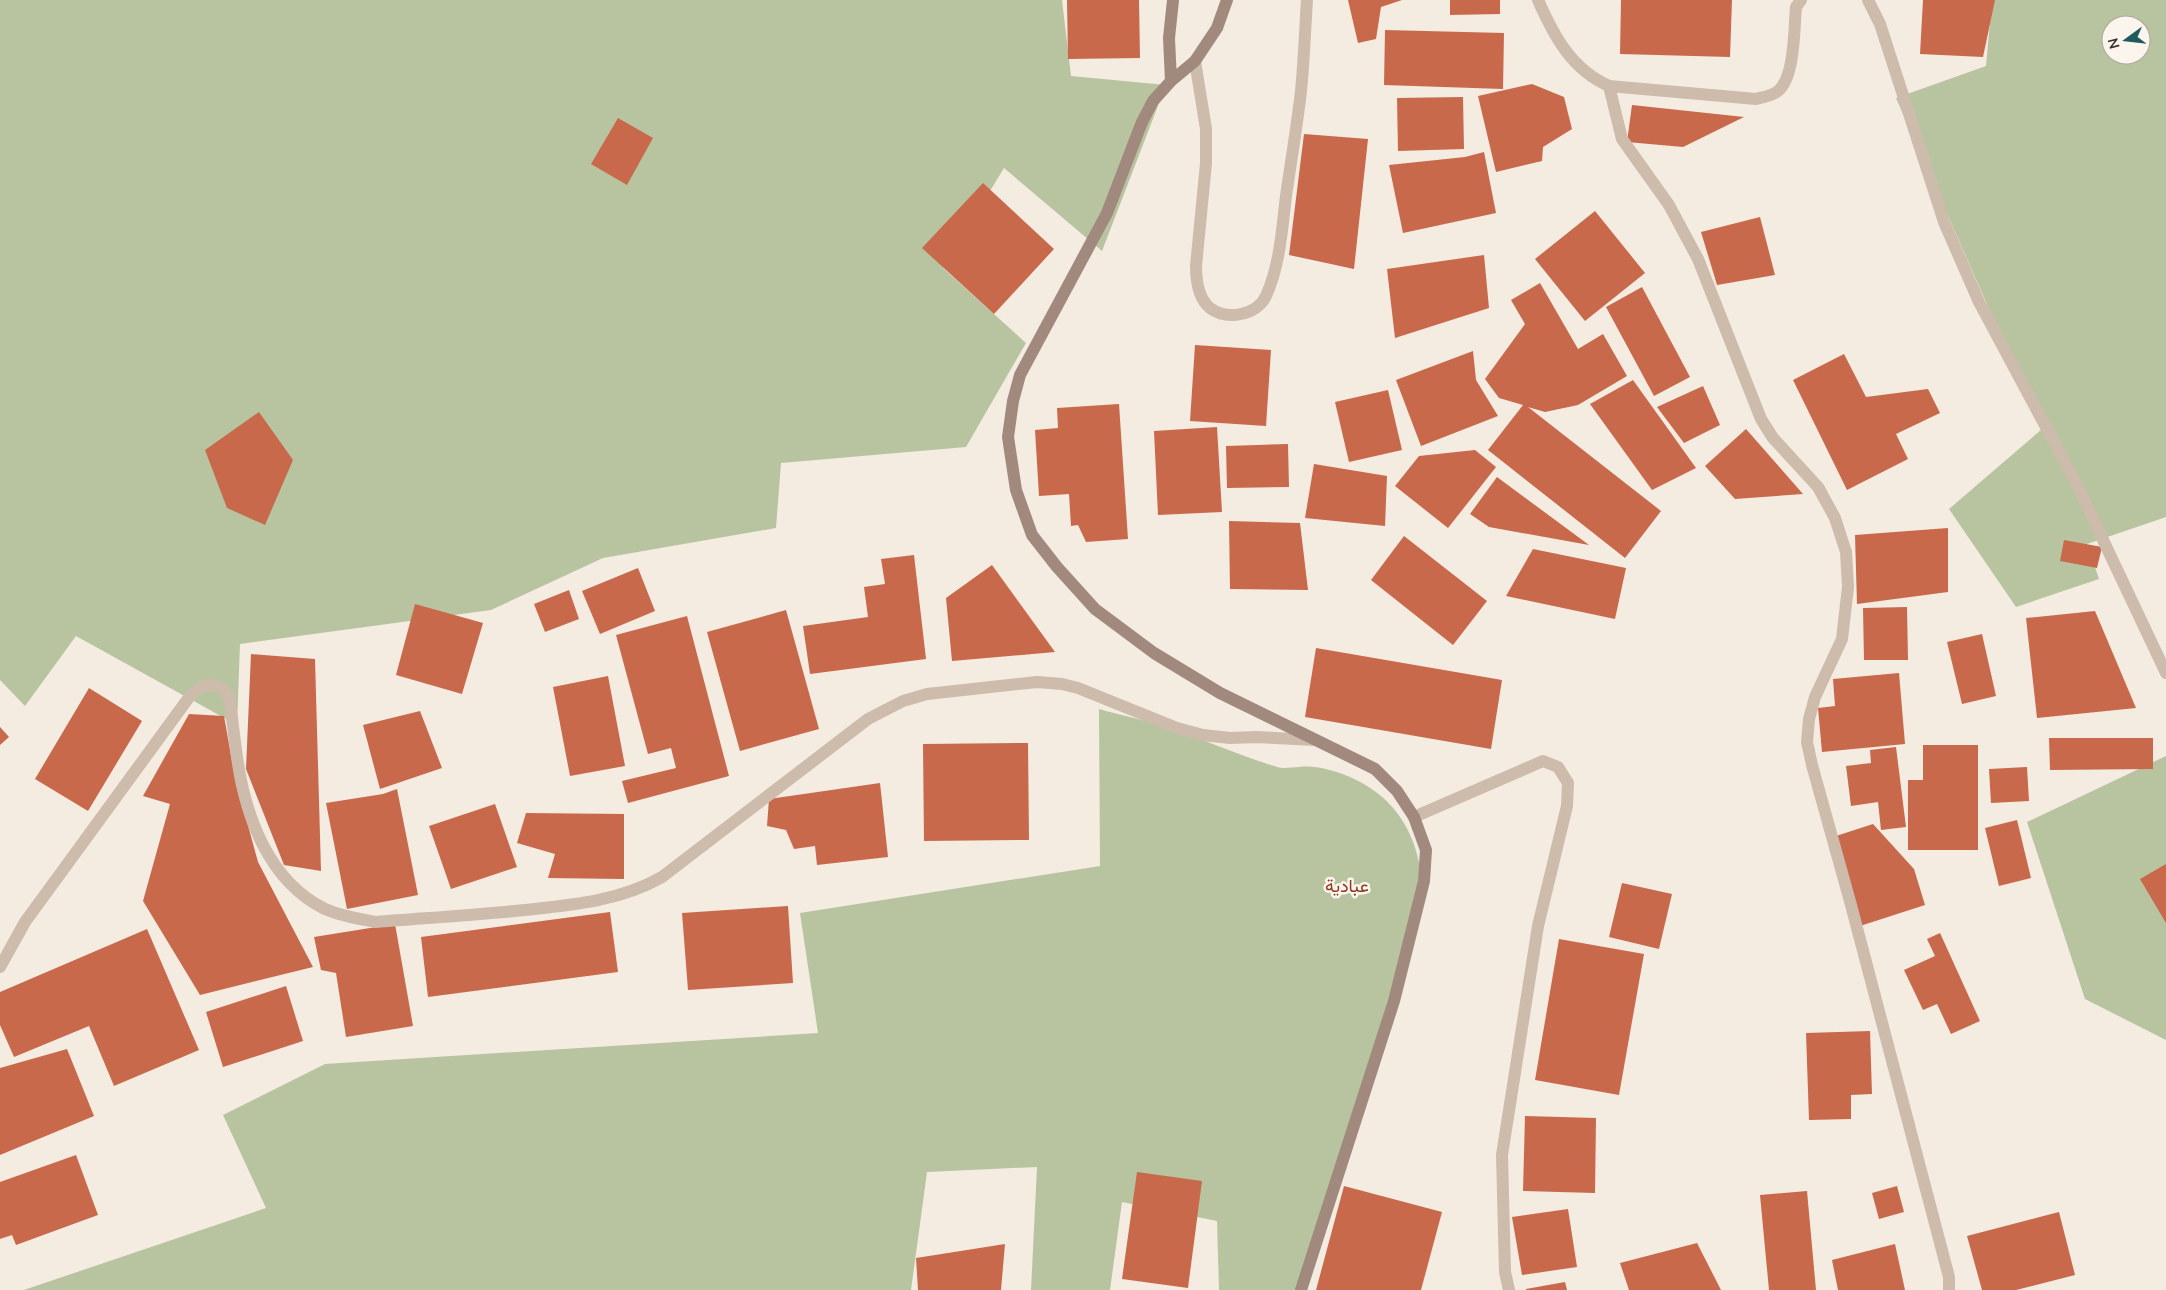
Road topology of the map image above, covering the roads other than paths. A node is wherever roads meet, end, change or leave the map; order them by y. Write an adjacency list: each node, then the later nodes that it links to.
1 (1173, 0): 8 (main road)
2 (1227, 0): 7 (main road)
3 (1307, 0): 7 (street)
4 (1538, 0): 9 (street)
5 (1801, 0): 9 (street)
6 (1868, 0): 10 (street)
7 (1195, 61): 8 (main road)
8 (1171, 81): 11 (main road)
9 (1609, 86): 16 (street)
10 (2166, 673)
11 (1315, 740): 12 (main road); 13 (street)
12 (1414, 816): 14 (main road); 15 (street)
13 (0, 968)
14 (1301, 1290)
15 (1509, 1290)
16 (1949, 1290)

